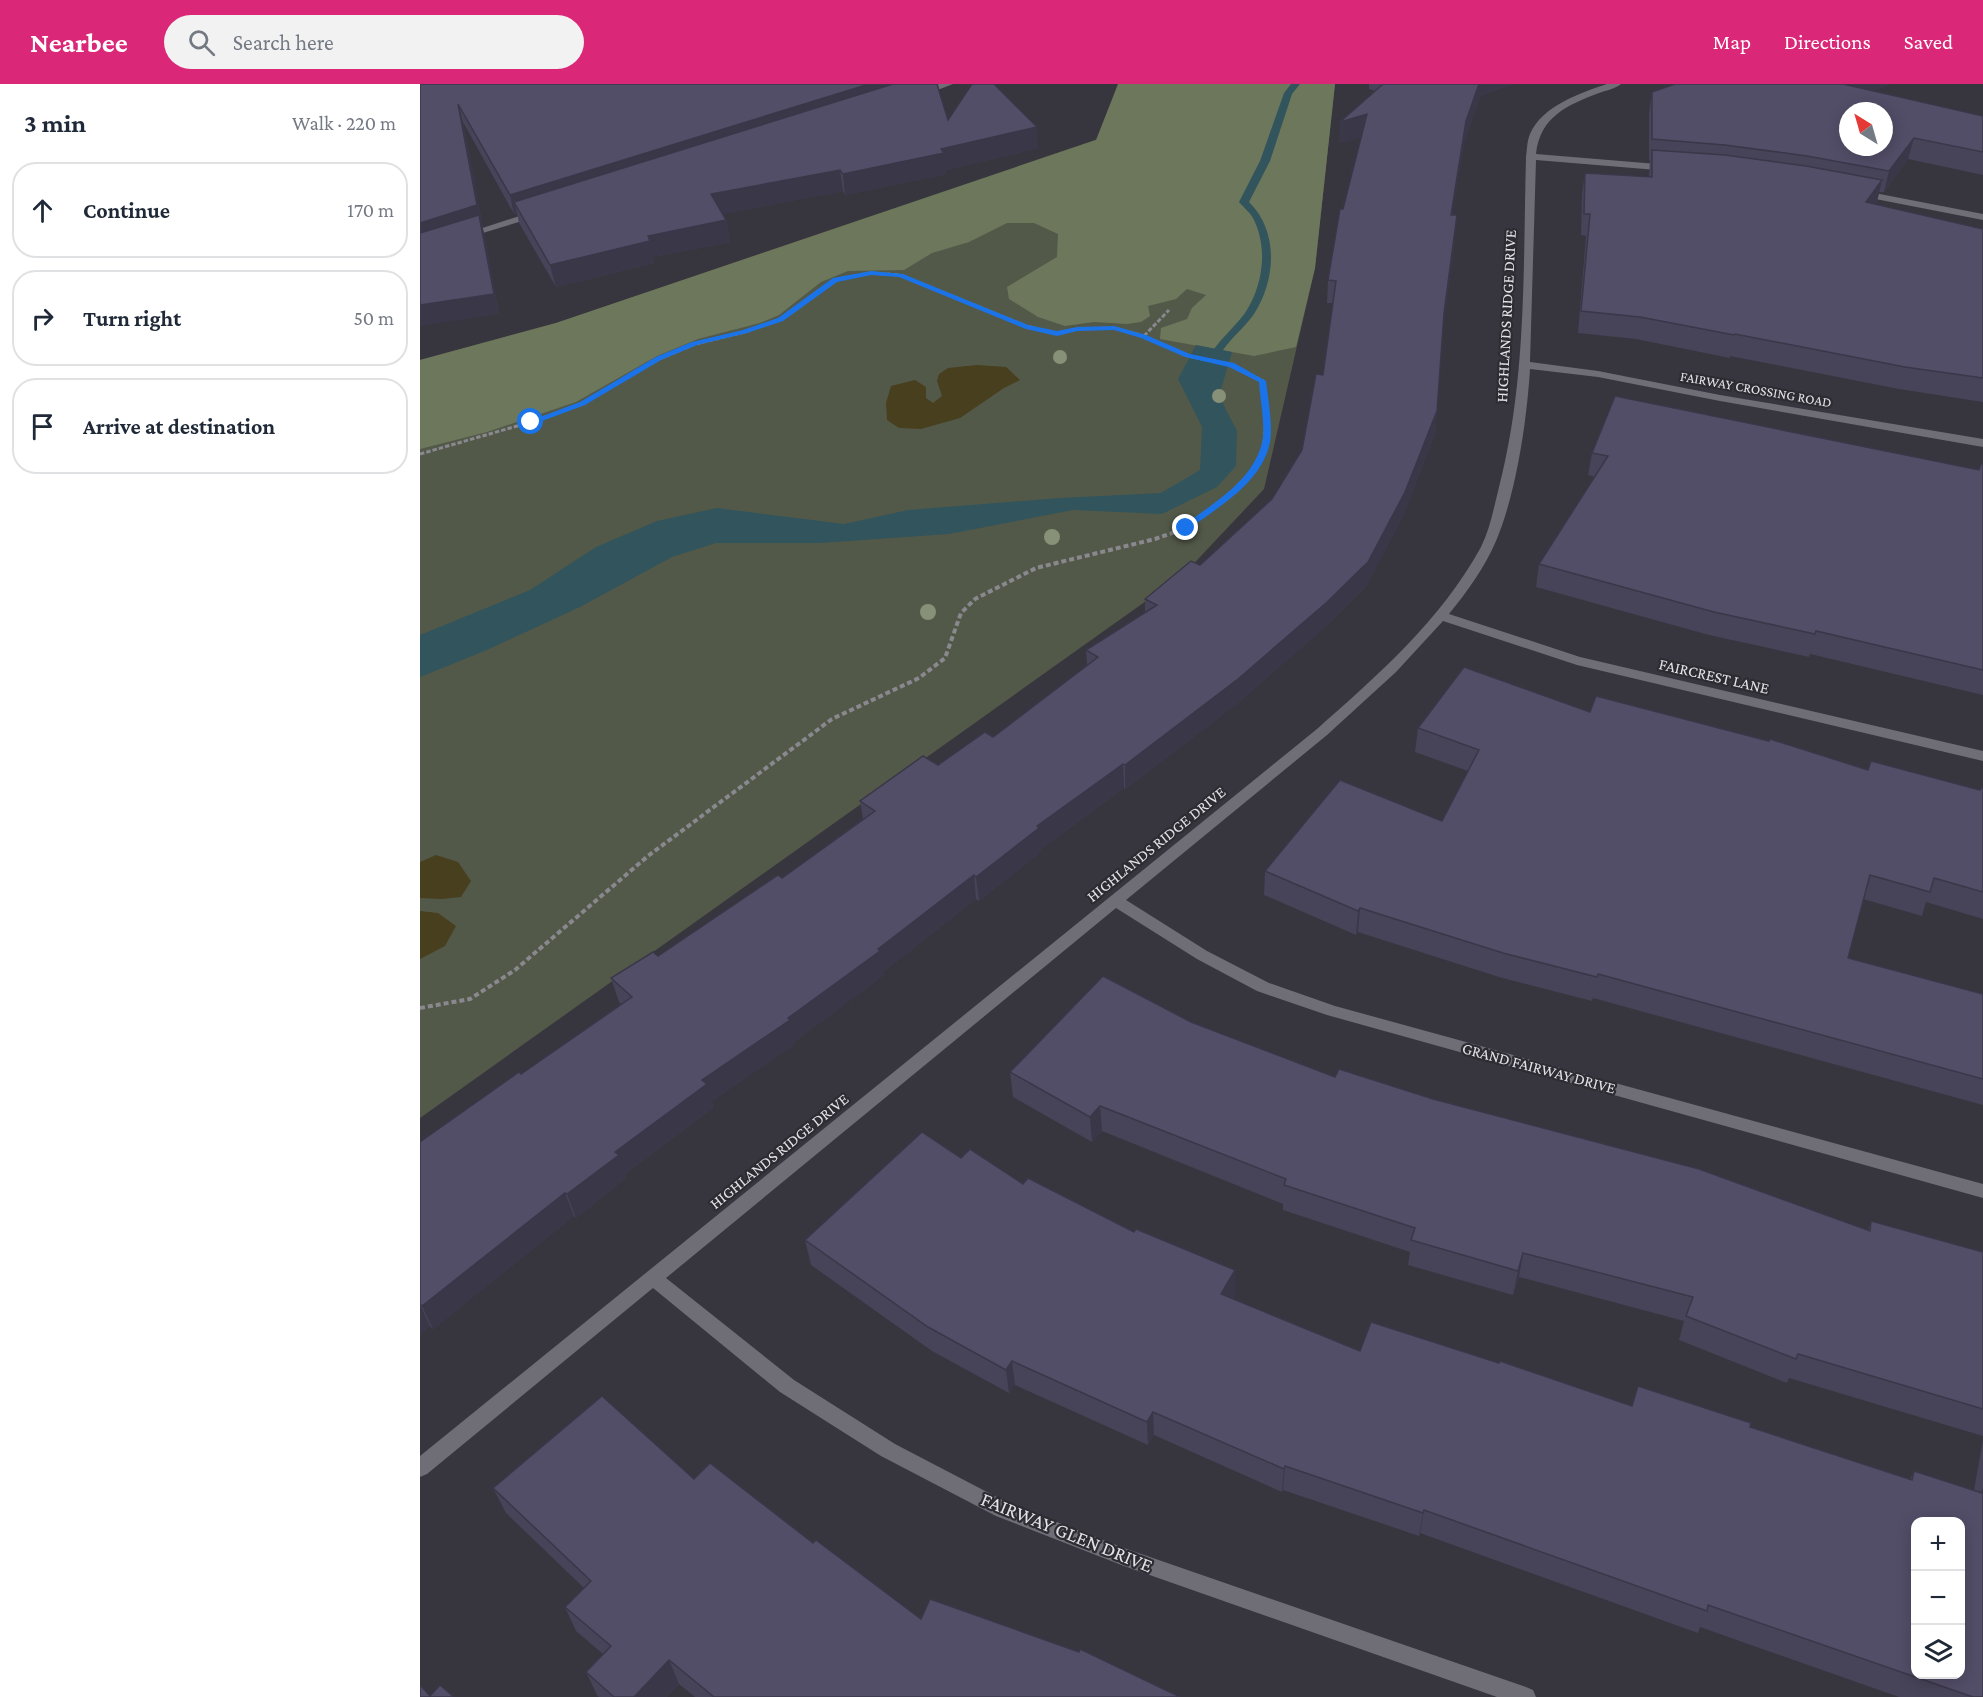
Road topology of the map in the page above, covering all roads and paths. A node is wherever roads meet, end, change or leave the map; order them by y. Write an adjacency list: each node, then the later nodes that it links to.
1 (948, 84): 3 (street)
2 (1616, 84): 4 (street, HIGHLANDS RIDGE DRIVE)
3 (909, 98)
4 (1532, 157): 5 (street); 12 (street, HIGHLANDS RIDGE DRIVE)
5 (1676, 168)
6 (1848, 191): 8 (street)
7 (551, 208): 9 (street)
8 (1983, 217)
9 (452, 239)
10 (1169, 310): 11 (path)
11 (1144, 336): 14 (path); 18 (path)
12 (1524, 365): 13 (street, FAIRWAY CROSSING ROAD); 15 (street, HIGHLANDS RIDGE DRIVE)
13 (1983, 443)
14 (420, 454)
15 (1442, 616): 16 (street, FAIRCREST LANE); 17 (street, HIGHLANDS RIDGE DRIVE)
16 (1983, 756)
17 (1114, 900): 19 (street, GRAND FAIRWAY DRIVE); 20 (street, HIGHLANDS RIDGE DRIVE)
18 (420, 1008)
19 (1983, 1191)
20 (653, 1278): 21 (street, HIGHLANDS RIDGE DRIVE); 22 (street, FAIRWAY GLEN DRIVE)
21 (420, 1468)
22 (1526, 1697)

